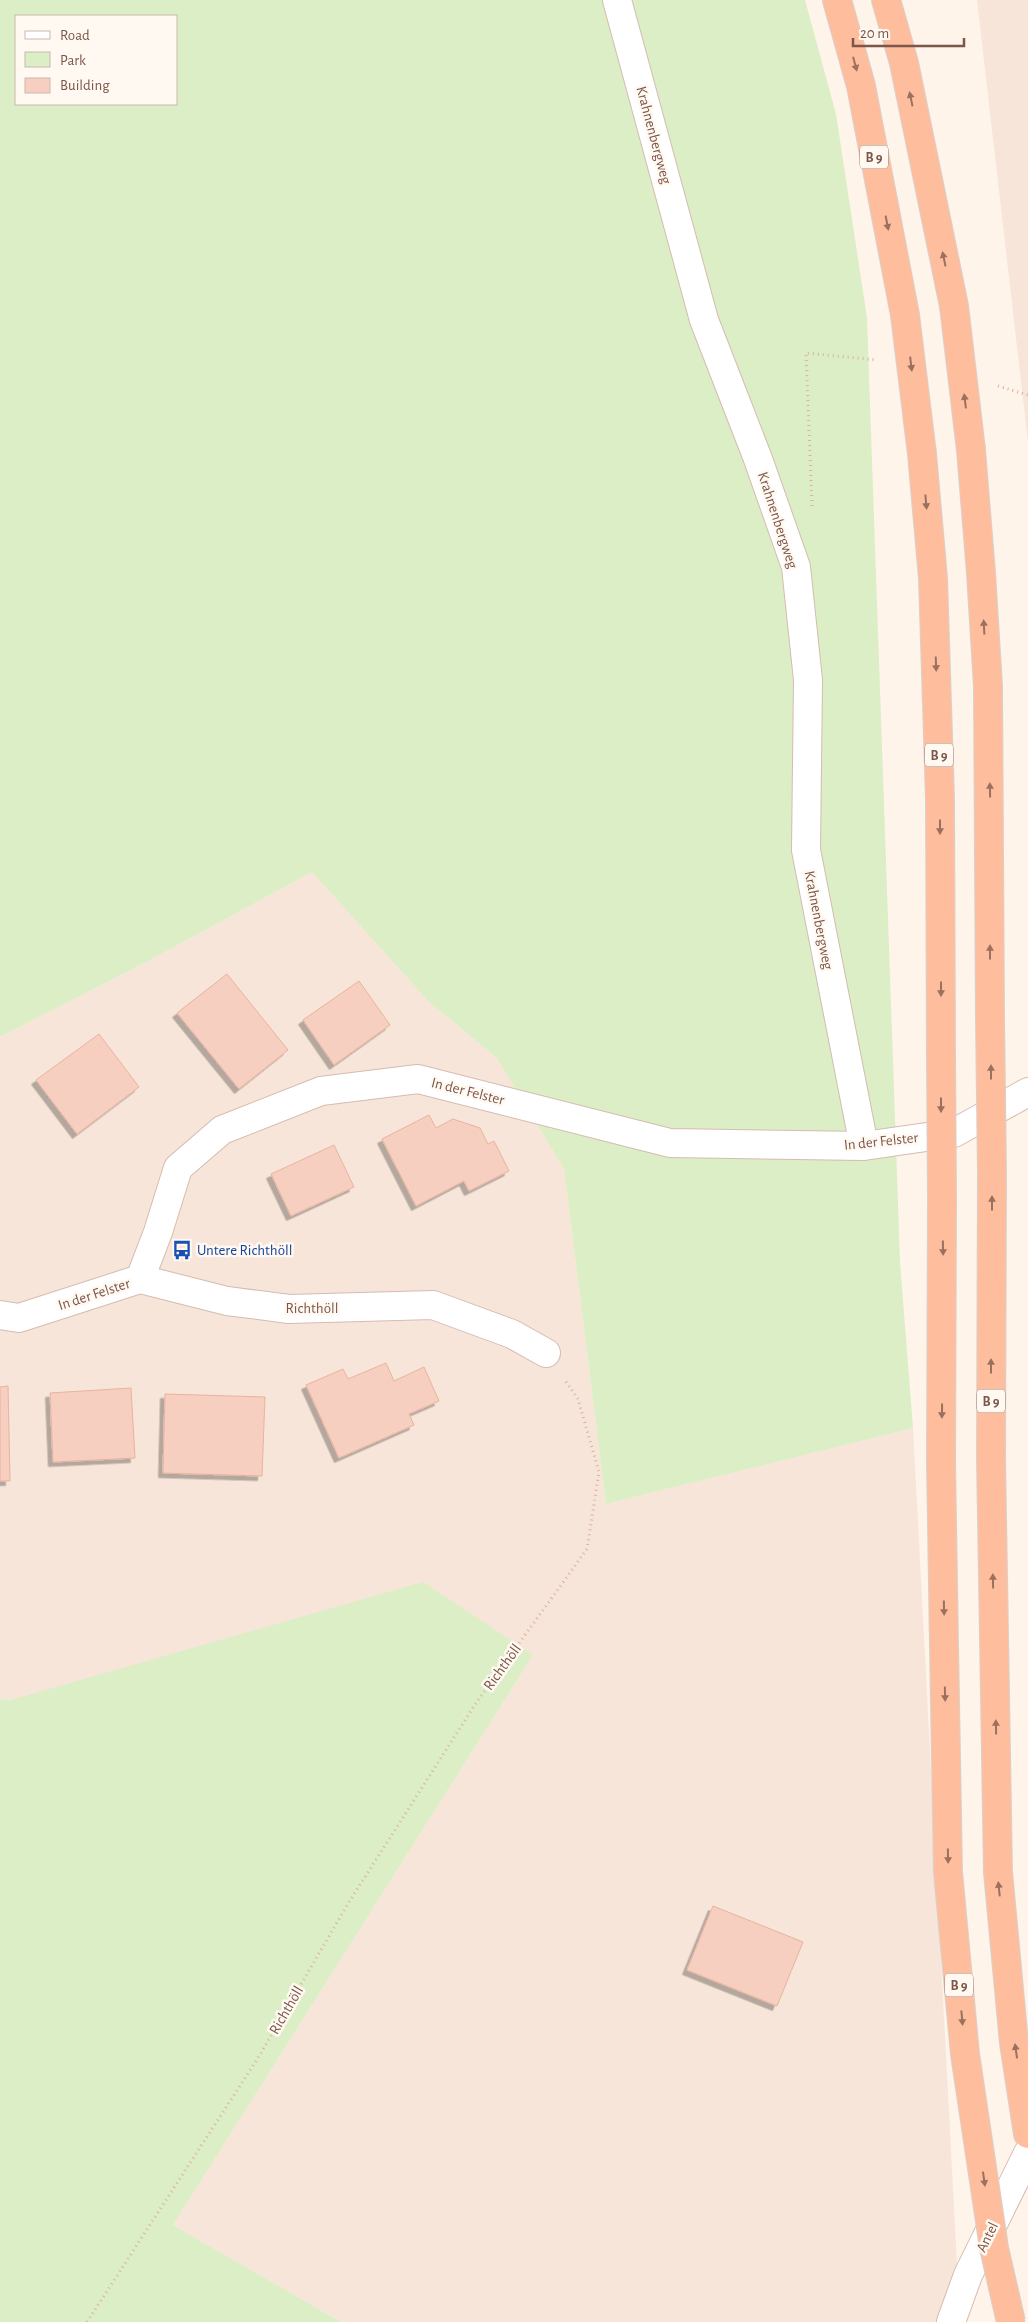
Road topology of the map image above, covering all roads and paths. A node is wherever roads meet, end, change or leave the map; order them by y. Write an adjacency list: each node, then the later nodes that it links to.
1 (617, 0): 9 (street, Krahnenbergweg)
2 (837, 0): 17 (highway, B 9, one-way to 17, bridge)
3 (886, 0): 13 (highway, B 9, one-way to 3, bridge)
4 (880, 361): 7 (path)
5 (1018, 391): 6 (path)
6 (1028, 395)
7 (812, 510)
8 (1028, 1092): 9 (street, In der Felster)
9 (864, 1146): 10 (street, In der Felster)
10 (140, 1279): 11 (street, In der Felster); 12 (street, Richthöll)
11 (0, 1315)
12 (546, 1353): 15 (path, Richthöll)
13 (1028, 2134)
14 (1028, 2153): 16 (street, Antel)
15 (88, 2322)
16 (951, 2322)
17 (1011, 2322)

